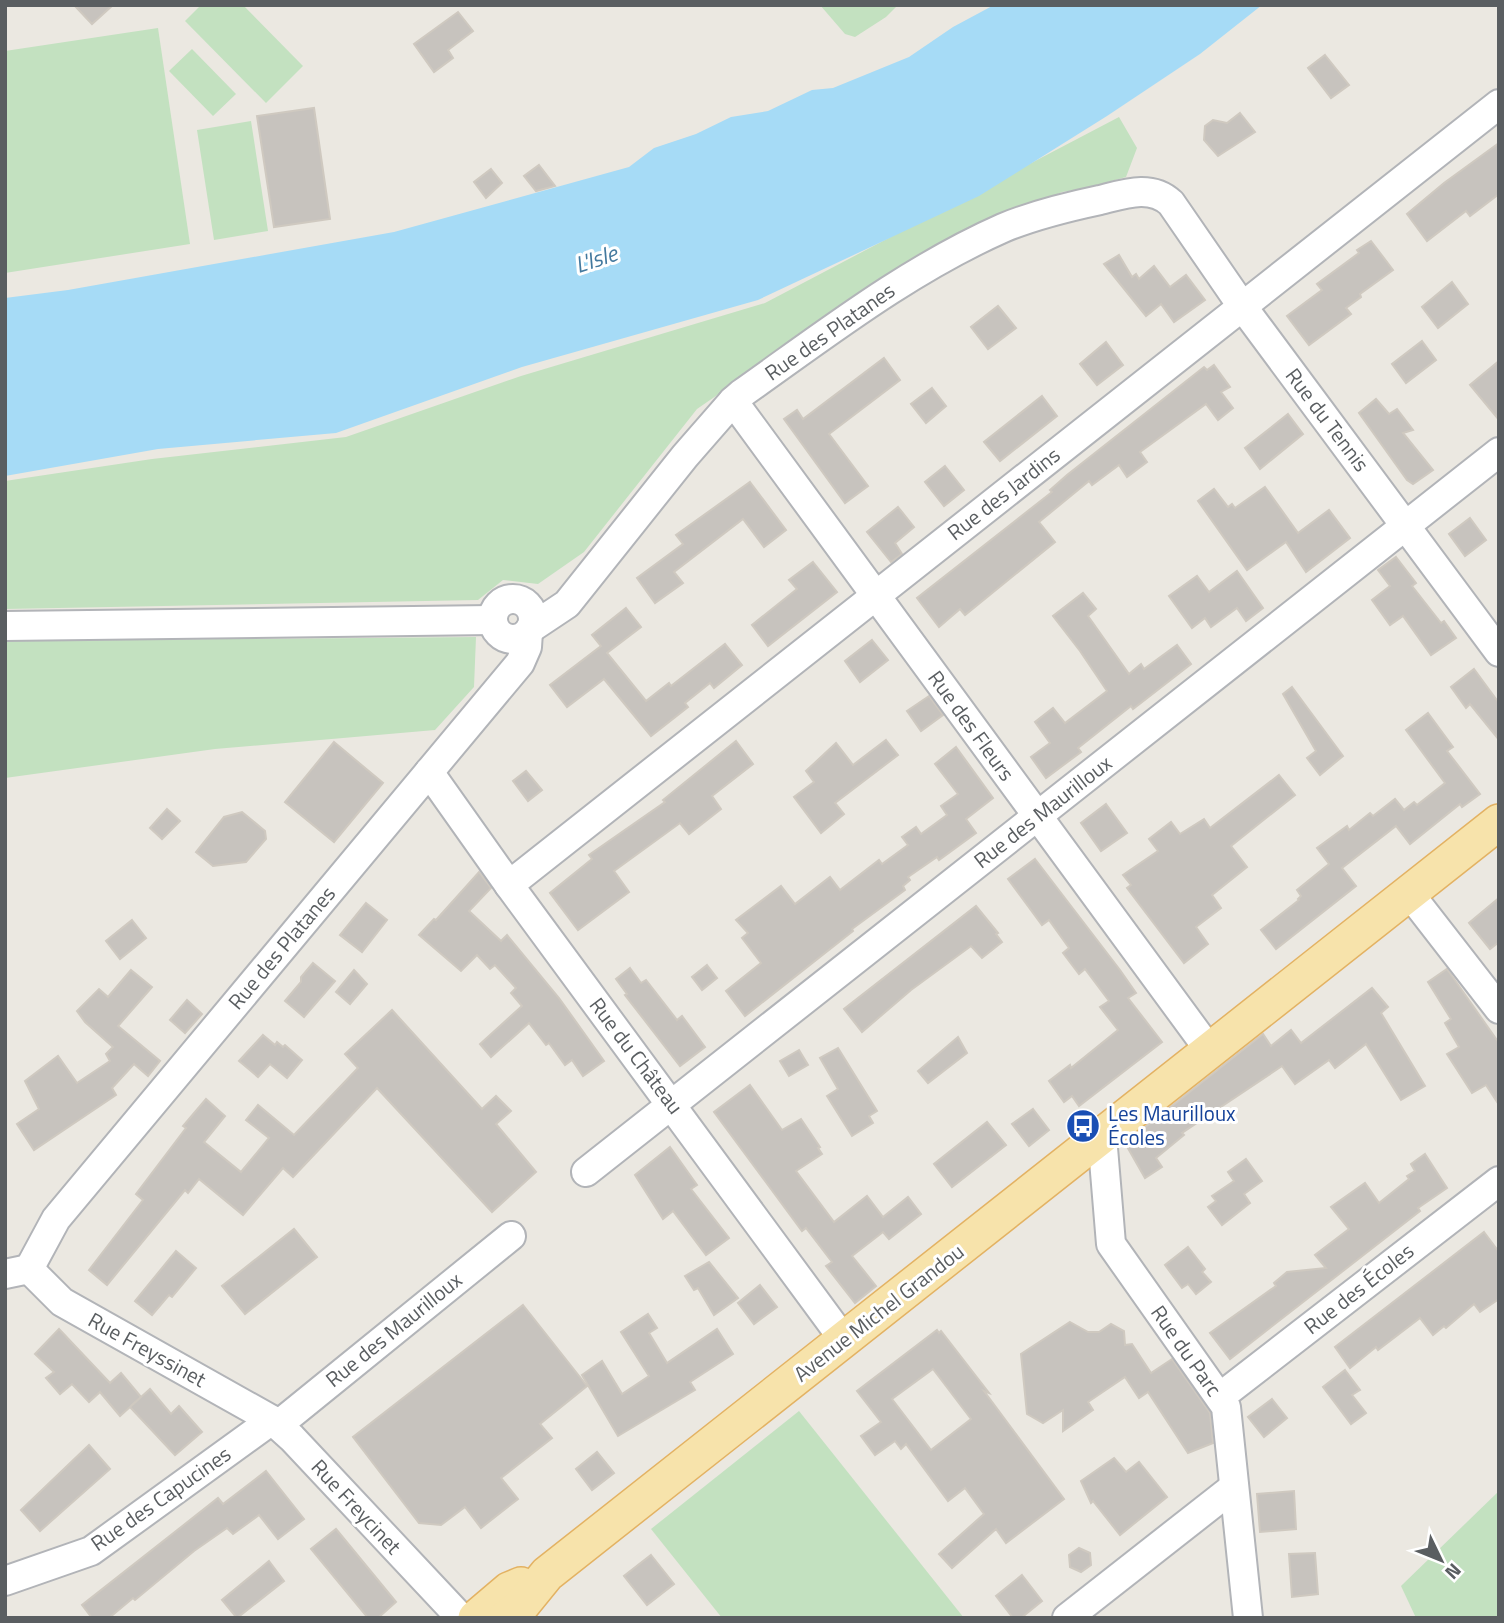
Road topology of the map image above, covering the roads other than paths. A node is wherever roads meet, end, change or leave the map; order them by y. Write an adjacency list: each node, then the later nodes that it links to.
1 (1499, 104): 3 (street, Rue des Jardins)
2 (1153, 192): 3 (street, Rue du Tennis); 4 (street, Rue des Platanes)
3 (1242, 306): 6 (street, Rue du Tennis); 7 (street, Rue des Jardins)
4 (733, 401): 7 (street, Rue des Fleurs); 8 (street, Rue des Platanes)
5 (1499, 452): 6 (street, Rue des Maurilloux)
6 (1406, 525): 10 (street, Rue du Tennis); 12 (street, Rue des Maurilloux)
7 (876, 596): 12 (street, Rue des Fleurs); 14 (street, Rue des Jardins)
8 (517, 624): 9 (street); 11 (street, Rue des Platanes)
9 (5, 626)
10 (1499, 652)
11 (429, 772): 14 (street, Rue du Château); 23 (street, Rue des Platanes)
12 (1037, 817): 17 (street, Rue des Fleurs); 18 (street, Rue des Maurilloux)
13 (1499, 822): 15 (main road, Avenue Michel Grandou)
14 (509, 885): 18 (street, Rue du Château)
15 (1409, 893): 16 (street); 17 (main road, Avenue Michel Grandou)
16 (1499, 1009)
17 (1210, 1051): 19 (main road, Avenue Michel Grandou)
18 (672, 1105): 20 (street, Rue des Maurilloux); 24 (street, Rue du Château)
19 (1102, 1136): 24 (main road, Avenue Michel Grandou); 25 (street, Rue du Parc)
20 (586, 1172)
21 (1499, 1181): 25 (street, Rue des Écoles)
22 (510, 1236): 26 (street, Rue des Maurilloux)
23 (17, 1272): 26 (street, Rue Freyssinet)
24 (844, 1340): 28 (main road, Avenue Michel Grandou)
25 (1220, 1398): 27 (street, Rue du Parc)
26 (275, 1423): 29 (street, Rue des Capucines); 30 (street, Rue Freycinet)
27 (1234, 1487): 34 (street); 35 (street, Rue du Parc)
28 (547, 1574): 32 (main road, Avenue Michel Grandou); 33 (main road, Avenue Michel Grandou)
29 (5, 1581)
30 (442, 1606): 31 (street, Rue Freycinet)
31 (461, 1618)
32 (476, 1618)
33 (506, 1618)
34 (1067, 1618)
35 (1248, 1618)

